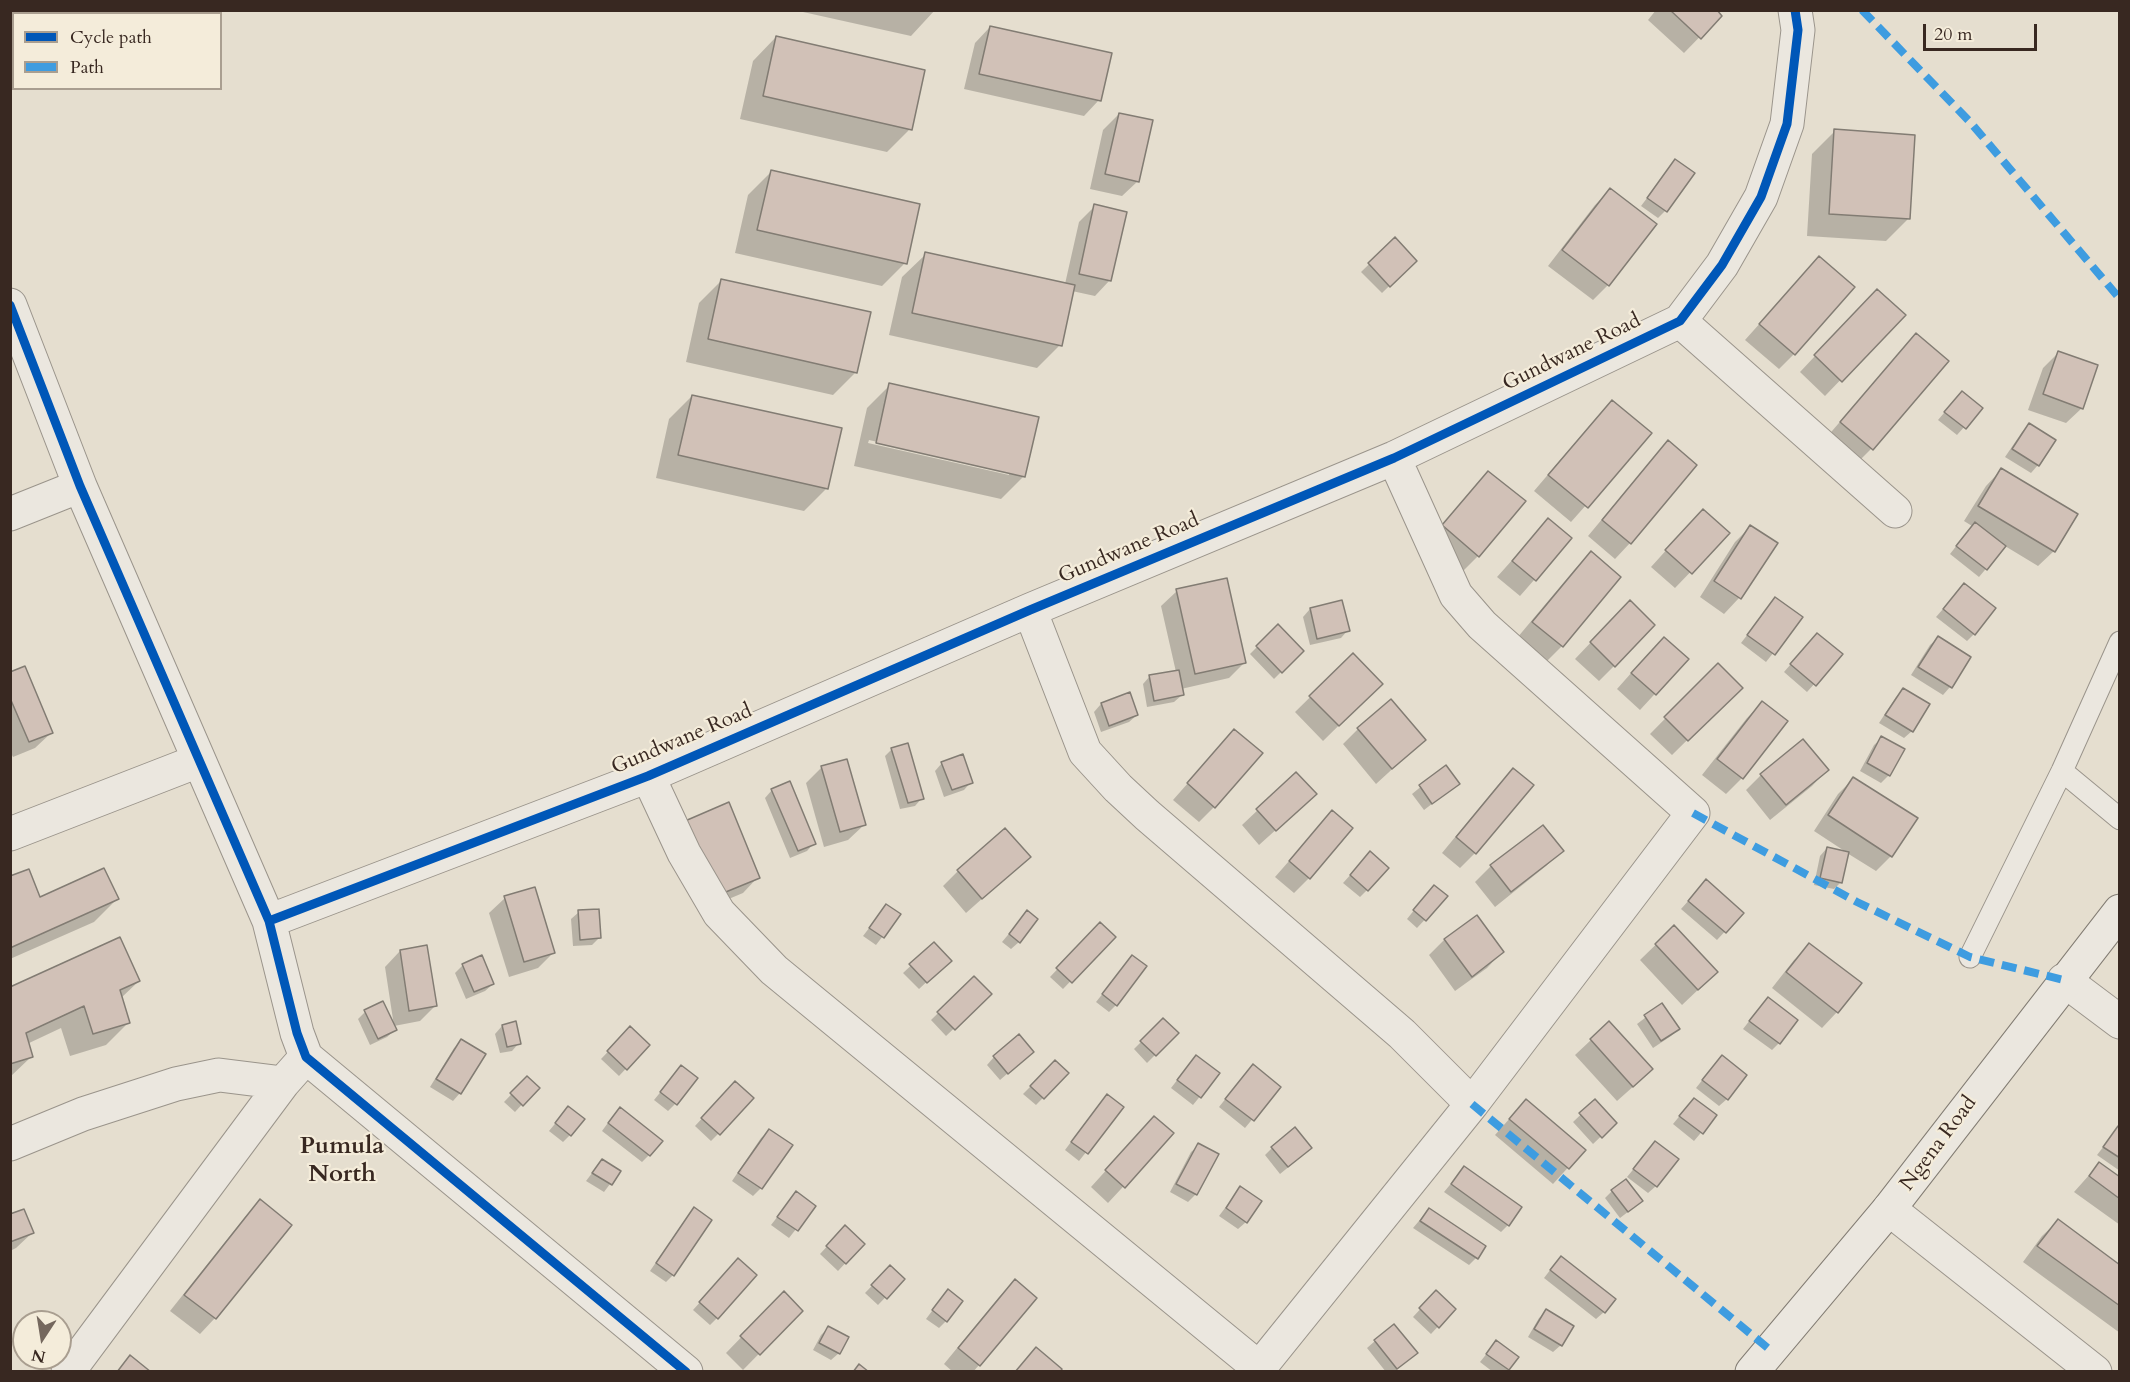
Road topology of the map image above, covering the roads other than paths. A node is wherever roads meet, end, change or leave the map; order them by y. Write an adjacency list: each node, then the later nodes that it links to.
1 (1795, 10): 3 (street, Gundwane Road)
2 (10, 305): 5 (street)
3 (1680, 321): 4 (street, Gundwane Road); 6 (street)
4 (1394, 458): 8 (street, Gundwane Road); 22 (street)
5 (80, 486): 7 (street); 10 (street)
6 (1895, 511)
7 (10, 514)
8 (1030, 610): 12 (street, Gundwane Road); 22 (street)
9 (2120, 642): 11 (lane)
10 (198, 761): 14 (street); 16 (street)
11 (2062, 771): 13 (lane); 17 (lane)
12 (648, 776): 16 (street, Gundwane Road); 25 (street)
13 (2120, 819)
14 (10, 834)
15 (2120, 911): 18 (street, Ngena Road)
16 (269, 921): 20 (street)
17 (1970, 957)
18 (2064, 980): 19 (street); 24 (street, Ngena Road)
19 (2120, 1023)
20 (306, 1057): 21 (street); 27 (street)
21 (283, 1083): 23 (street); 26 (street)
22 (1472, 1104): 25 (street)
23 (10, 1144)
24 (1889, 1209): 28 (street, Ngena Road); 29 (street)
25 (1257, 1370)
26 (68, 1371)
27 (686, 1371)
28 (1752, 1371)
29 (2095, 1371)

